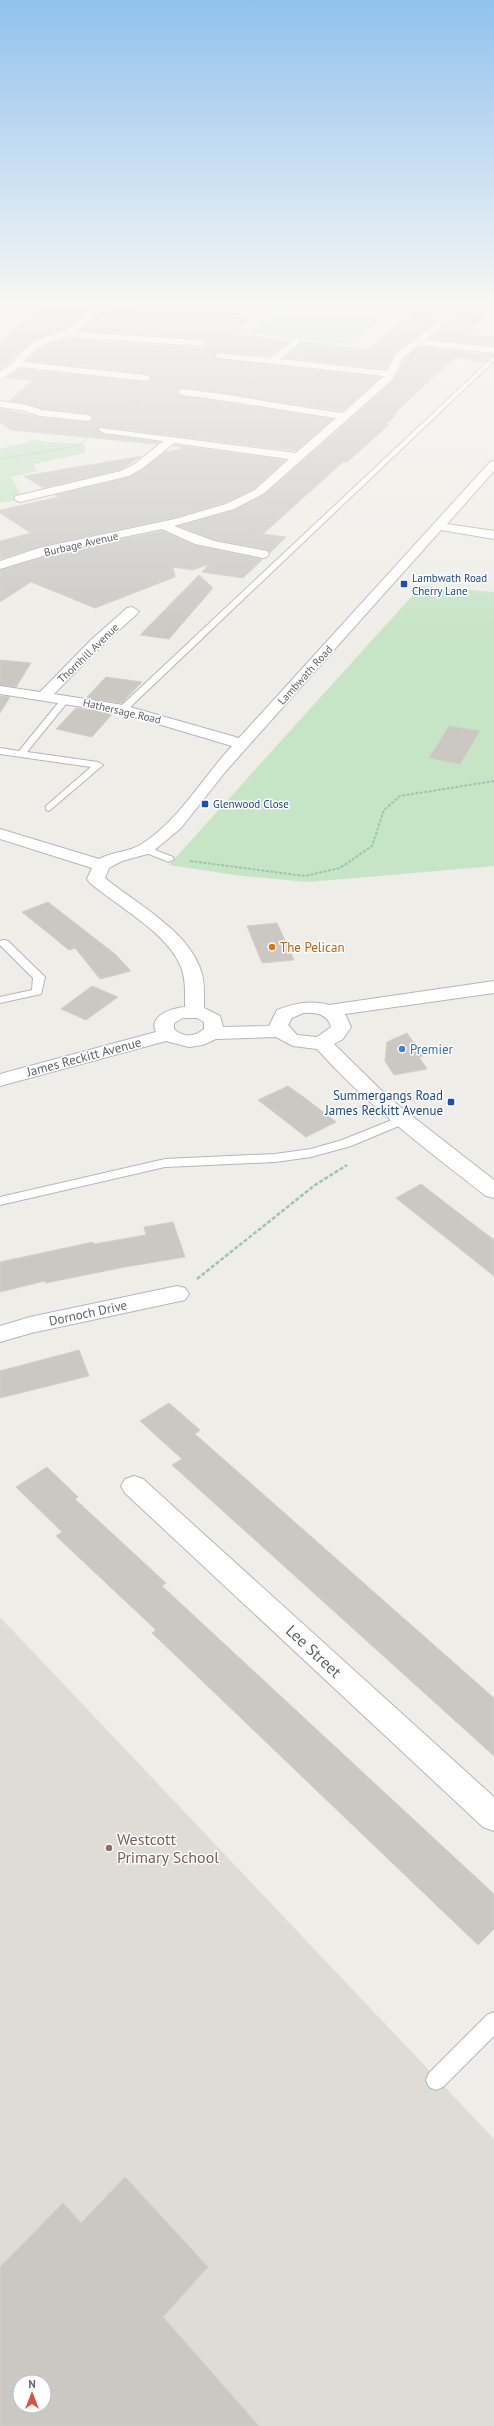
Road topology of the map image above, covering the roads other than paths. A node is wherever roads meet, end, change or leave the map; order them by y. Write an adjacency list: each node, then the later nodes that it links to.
1 (340, 419): 5 (street, Burbage Avenue)
2 (429, 419): 17 (lane)
3 (104, 430): 4 (street)
4 (170, 441): 5 (street); 7 (street)
5 (297, 457): 8 (street, Burbage Avenue)
6 (494, 464): 9 (street, Lambwath Road)
7 (20, 498)
8 (163, 525): 11 (street); 12 (street, Burbage Avenue)
9 (440, 526): 10 (street); 18 (street, Lambwath Road)
10 (494, 535)
11 (263, 554)
12 (0, 565)
13 (132, 611): 15 (street, Thornhill Avenue)
14 (0, 690): 15 (street, Hathersage Road)
15 (44, 696): 16 (street, Hathersage Road)
16 (66, 699): 17 (street, Hathersage Road); 20 (lane)
17 (123, 709): 18 (street, Hathersage Road)
18 (242, 744): 23 (street, Lambwath Road)
19 (0, 751): 20 (lane)
20 (21, 754): 21 (lane)
21 (49, 808)
22 (0, 834): 25 (street)
23 (145, 849): 24 (lane); 25 (street, Lambwath Road)
24 (169, 859)
25 (101, 865): 30 (street)
26 (4, 943): 28 (lane)
27 (494, 987): 29 (street)
28 (0, 1000)
29 (329, 1011): 31 (street); 34 (street)
30 (194, 1012): 32 (street); 33 (street)
31 (280, 1025): 32 (street); 34 (street)
32 (213, 1029): 33 (street)
33 (167, 1035): 35 (street, James Reckitt Avenue)
34 (327, 1049): 36 (street)
35 (0, 1080)
36 (402, 1120): 37 (street); 38 (lane)
37 (494, 1191)
38 (0, 1201)
39 (177, 1294): 40 (street, Dornoch Drive)
40 (0, 1334)
41 (134, 1486): 42 (street, Lee Street)
42 (494, 1817)
43 (494, 2022): 44 (lane)
44 (436, 2080)

